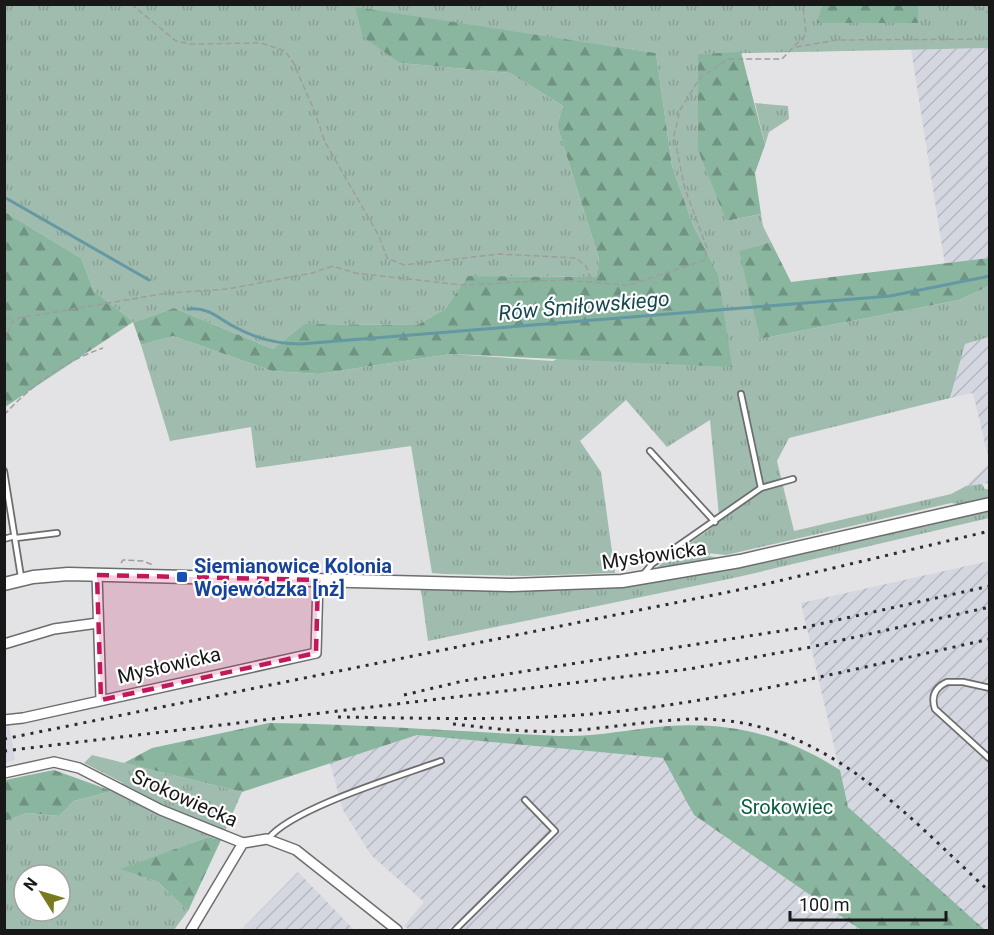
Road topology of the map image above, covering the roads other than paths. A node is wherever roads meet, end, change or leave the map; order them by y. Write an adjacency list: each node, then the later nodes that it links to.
1 (741, 394): 5 (lane)
2 (650, 451): 7 (lane)
3 (4, 471): 9 (lane)
4 (793, 479): 5 (lane)
5 (761, 488): 7 (lane)
6 (990, 504): 13 (street, Mysłowicka)
7 (715, 522): 13 (lane)
8 (57, 533): 9 (lane)
9 (13, 538): 10 (lane); 12 (lane)
10 (4, 539)
11 (97, 574): 12 (street, Mysłowicka); 14 (street, Mysłowicka); 16 (street, Mysłowicka)
12 (21, 579): 15 (street, Mysłowicka)
13 (642, 579): 14 (street, Mysłowicka)
14 (318, 580): 19 (street, Mysłowicka)
15 (4, 584)
16 (99, 623): 17 (street); 19 (street, Mysłowicka)
17 (4, 644)
18 (990, 688): 21 (lane)
19 (101, 700): 20 (street, Mysłowicka)
20 (4, 720)
21 (990, 759)
22 (441, 761): 25 (lane)
23 (4, 773): 26 (street, Srokowiecka)
24 (525, 800): 29 (lane)
25 (267, 839): 26 (street, Srokowiecka); 28 (street)
26 (243, 843): 27 (street)
27 (191, 930)
28 (397, 930)
29 (455, 930)

